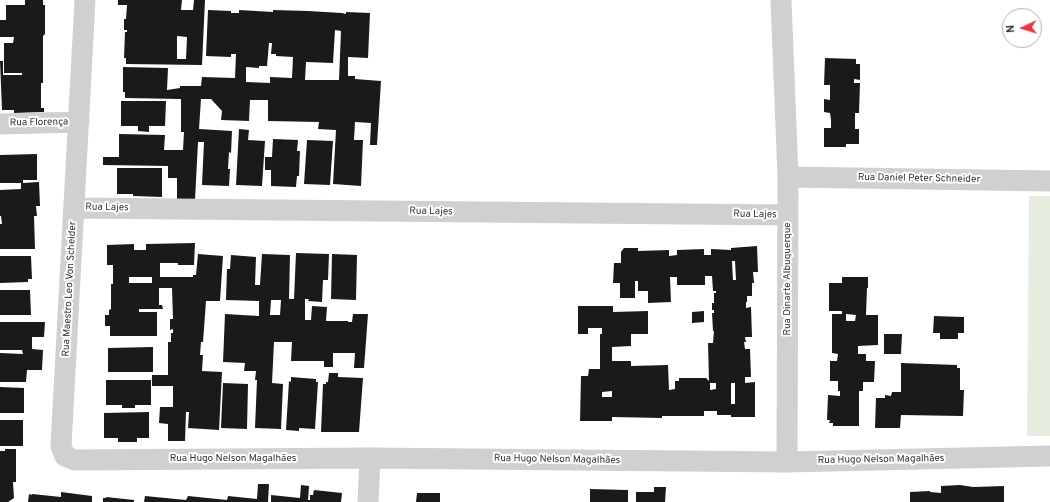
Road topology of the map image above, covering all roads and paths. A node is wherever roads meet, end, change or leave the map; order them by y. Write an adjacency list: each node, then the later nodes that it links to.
1 (85, 0): 3 (street, Rua Maestro Leo Von Scheider)
2 (781, 0): 5 (street, Rua Dinarte Albuquerque)
3 (79, 122): 4 (street, Rua Florença); 7 (street, Rua Maestro Leo Von Scheider)
4 (0, 124)
5 (788, 177): 6 (street, Rua Daniel Peter Schneider); 8 (street, Rua Dinarte Albuquerque)
6 (1050, 181)
7 (74, 208): 8 (street, Rua Lajes); 9 (street, Rua Maestro Leo Von Scheider)
8 (788, 215): 12 (street, Rua Dinarte Albuquerque)
9 (65, 456): 11 (street, Rua Hugo Nelson Magalhães)
10 (1050, 456): 12 (street, Rua Hugo Nelson Magalhães)
11 (370, 458): 12 (street, Rua Hugo Nelson Magalhães); 13 (street)
12 (787, 462)
13 (368, 502)

